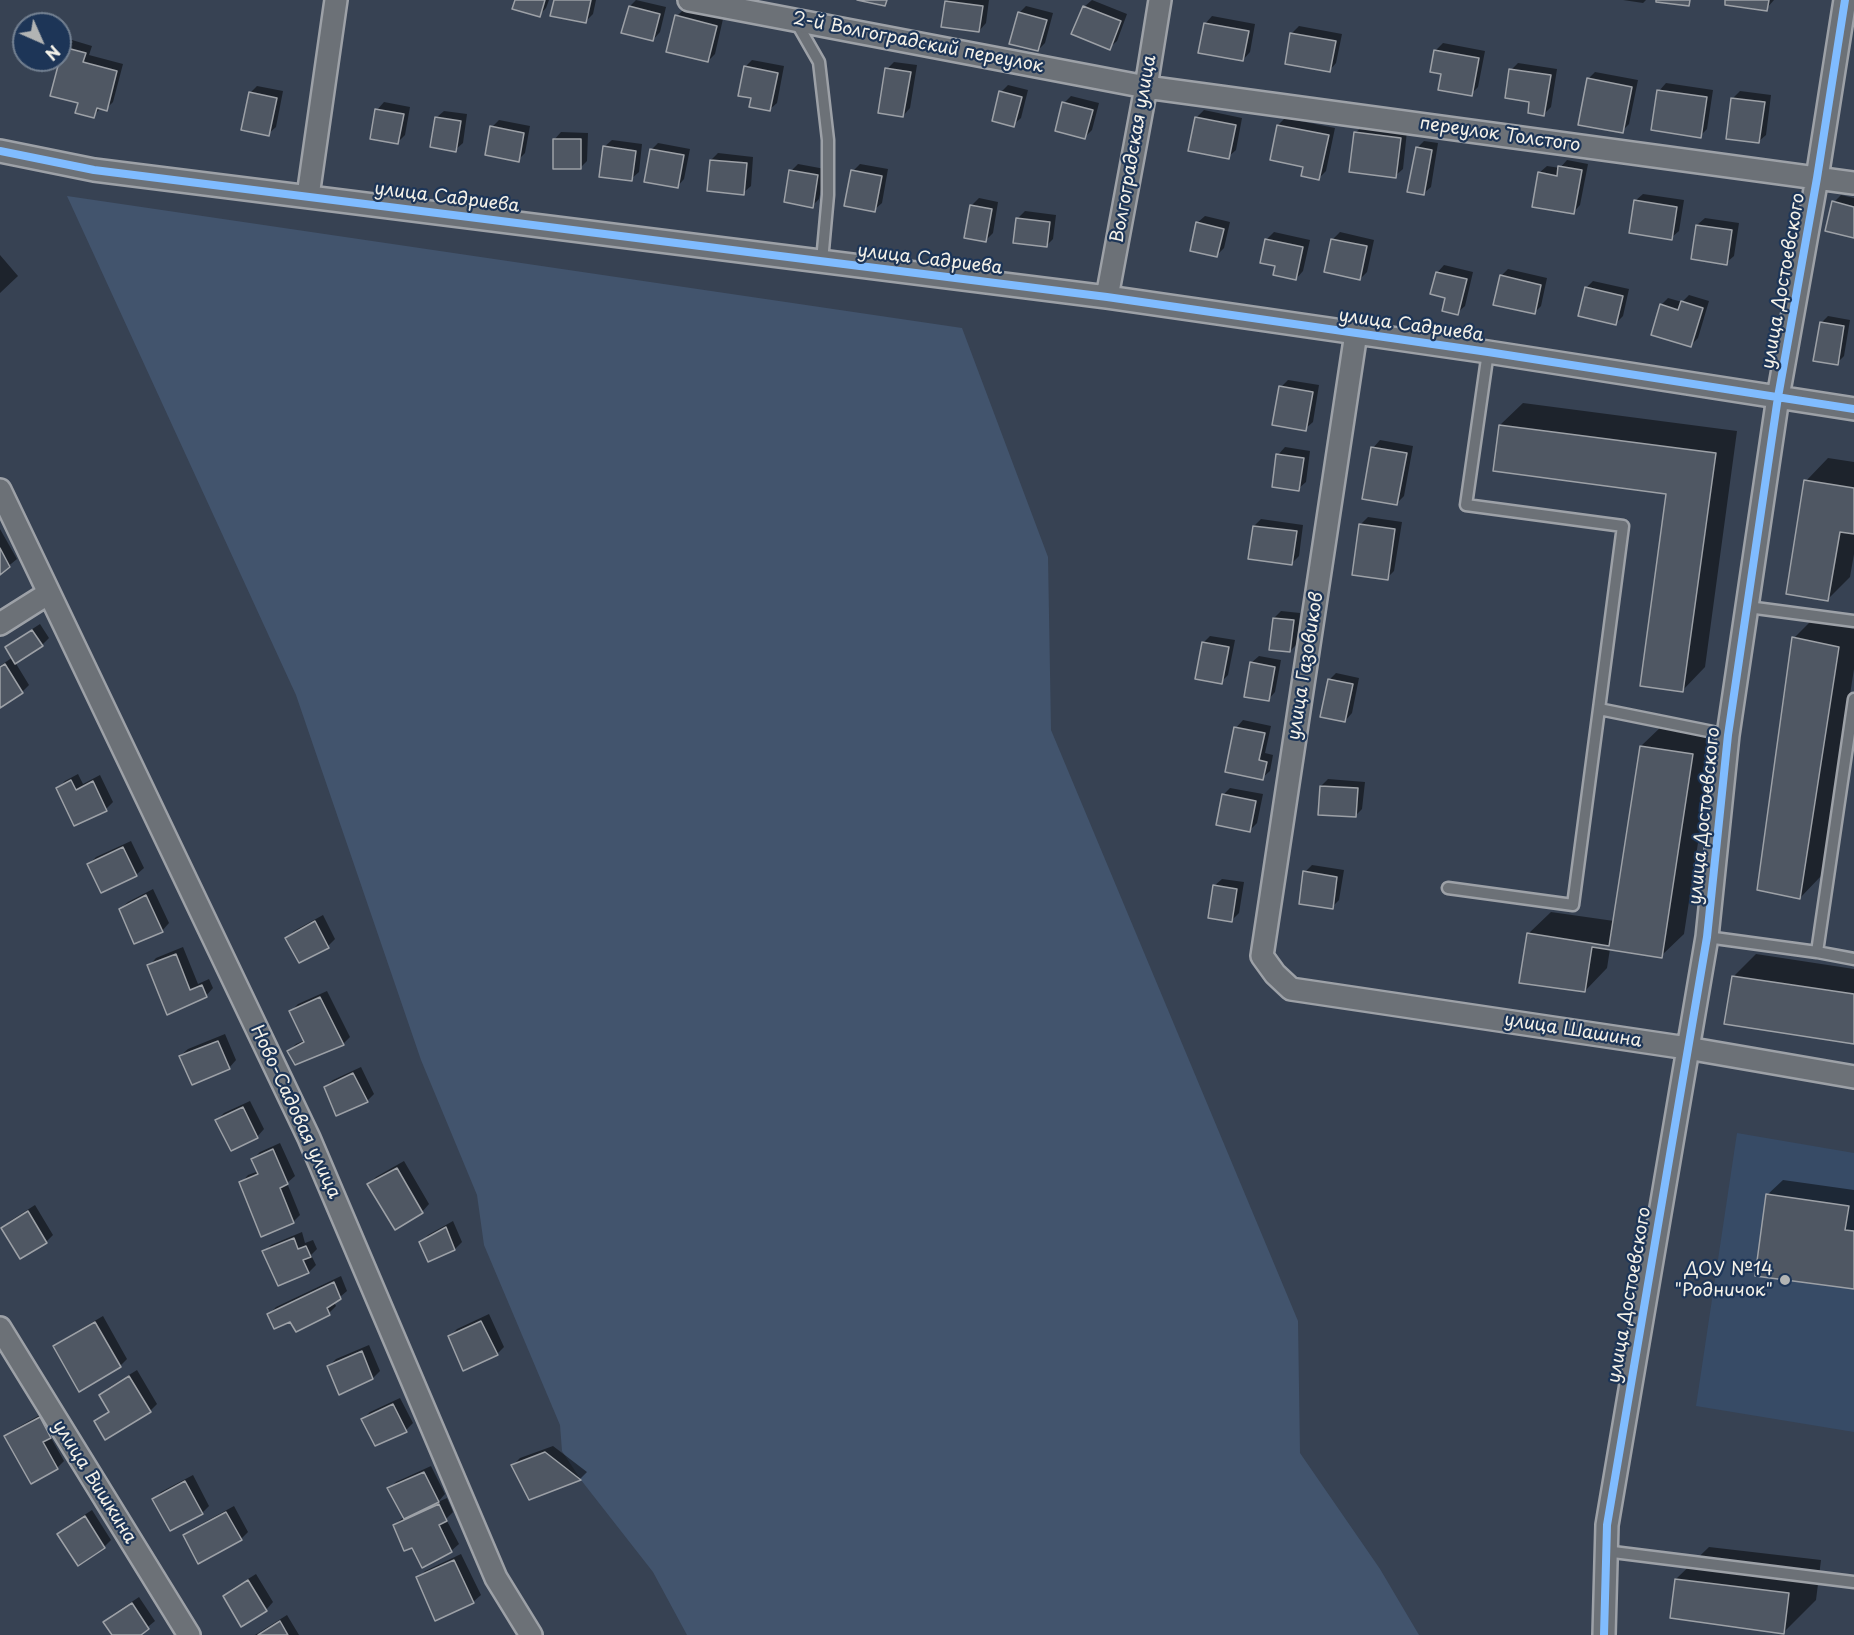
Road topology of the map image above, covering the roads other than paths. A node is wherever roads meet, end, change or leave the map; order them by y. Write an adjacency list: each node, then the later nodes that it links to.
1 (336, 0): 10 (street)
2 (689, 0): 5 (street, 2-й Волгоградский переулок)
3 (1160, 0): 6 (street, Волгоградская улица)
4 (1845, 0): 8 (street, улица Достоевского)
5 (795, 20): 6 (street, 2-й Волгоградский переулок); 11 (lane)
6 (1146, 87): 8 (street, переулок Толстого); 12 (street, Волгоградская улица)
7 (0, 151): 10 (street, улица Садриева)
8 (1817, 178): 9 (street, переулок Толстого); 15 (street, улица Достоевского)
9 (1854, 183)
10 (308, 196): 11 (street, улица Садриева)
11 (822, 261): 12 (street, улица Садриева)
12 (1107, 297): 13 (street, улица Садриева)
13 (1356, 333): 14 (street, улица Садриева); 29 (street, улица Газовиков)
14 (1488, 352): 15 (street, улица Садриева); 23 (lane)
15 (1778, 397): 16 (street, улица Садриева); 19 (street, улица Достоевского)
16 (1854, 409)
17 (0, 490): 18 (street, Ново-Садовая улица)
18 (48, 593): 21 (street); 36 (street, Ново-Садовая улица)
19 (1748, 607): 20 (lane); 24 (street, улица Достоевского)
20 (1854, 621)
21 (0, 624)
22 (1854, 699): 27 (lane)
23 (1599, 709): 24 (lane); 25 (lane)
24 (1728, 735): 26 (street, улица Достоевского)
25 (1448, 888)
26 (1707, 937): 27 (lane); 30 (street, улица Достоевского)
27 (1817, 952): 28 (lane)
28 (1854, 959)
29 (1291, 989): 30 (street, улица Шашина)
30 (1687, 1048): 31 (street, улица Шашина); 33 (street, улица Достоевского)
31 (1854, 1077)
32 (0, 1328): 35 (street, улица Вишкина)
33 (1605, 1551): 34 (lane); 37 (street, улица Достоевского)
34 (1854, 1582)
35 (189, 1635)
36 (531, 1635)
37 (1604, 1635)

